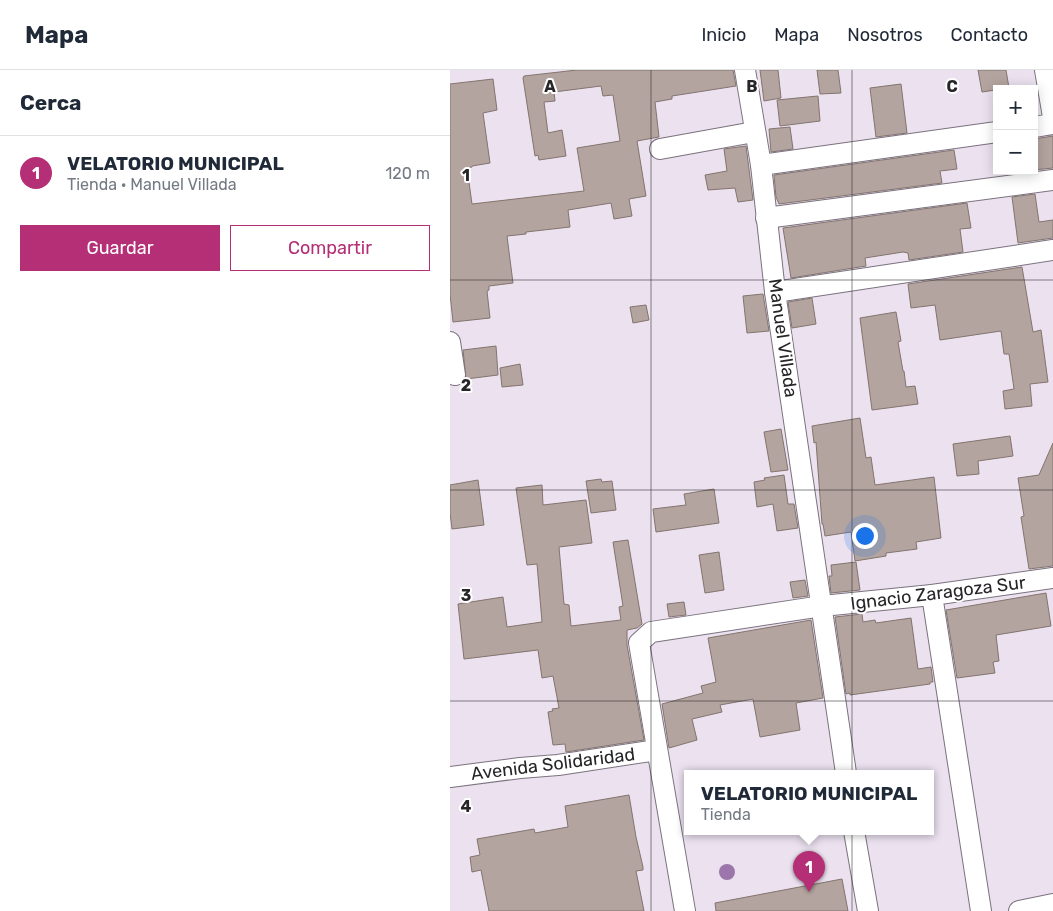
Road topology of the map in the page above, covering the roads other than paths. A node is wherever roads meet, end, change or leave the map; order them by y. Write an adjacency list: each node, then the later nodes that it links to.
1 (745, 70): 6 (street, Manuel Villada)
2 (1045, 70): 3 (street)
3 (1053, 117)
4 (1053, 124): 5 (street)
5 (1038, 126)
6 (754, 132): 8 (street); 9 (street, Manuel Villada)
7 (993, 133): 9 (street)
8 (660, 149)
9 (760, 165): 11 (street, Manuel Villada)
10 (1053, 180): 11 (street)
11 (766, 218): 13 (street, Manuel Villada)
12 (1053, 250): 13 (street)
13 (776, 292): 18 (street, Manuel Villada)
14 (450, 342): 15 (street)
15 (454, 375)
16 (1053, 578): 17 (street, Ignacio Zaragoza Sur)
17 (932, 595): 18 (street, Ignacio Zaragoza Sur); 26 (street)
18 (822, 606): 19 (street); 20 (street, Manuel Villada)
19 (657, 750): 21 (street, Avenida Solidaridad); 24 (street)
20 (846, 770)
21 (450, 777)
22 (855, 835): 25 (street)
23 (1053, 904): 27 (street)
24 (685, 911)
25 (868, 911)
26 (981, 911)
27 (1019, 911)

